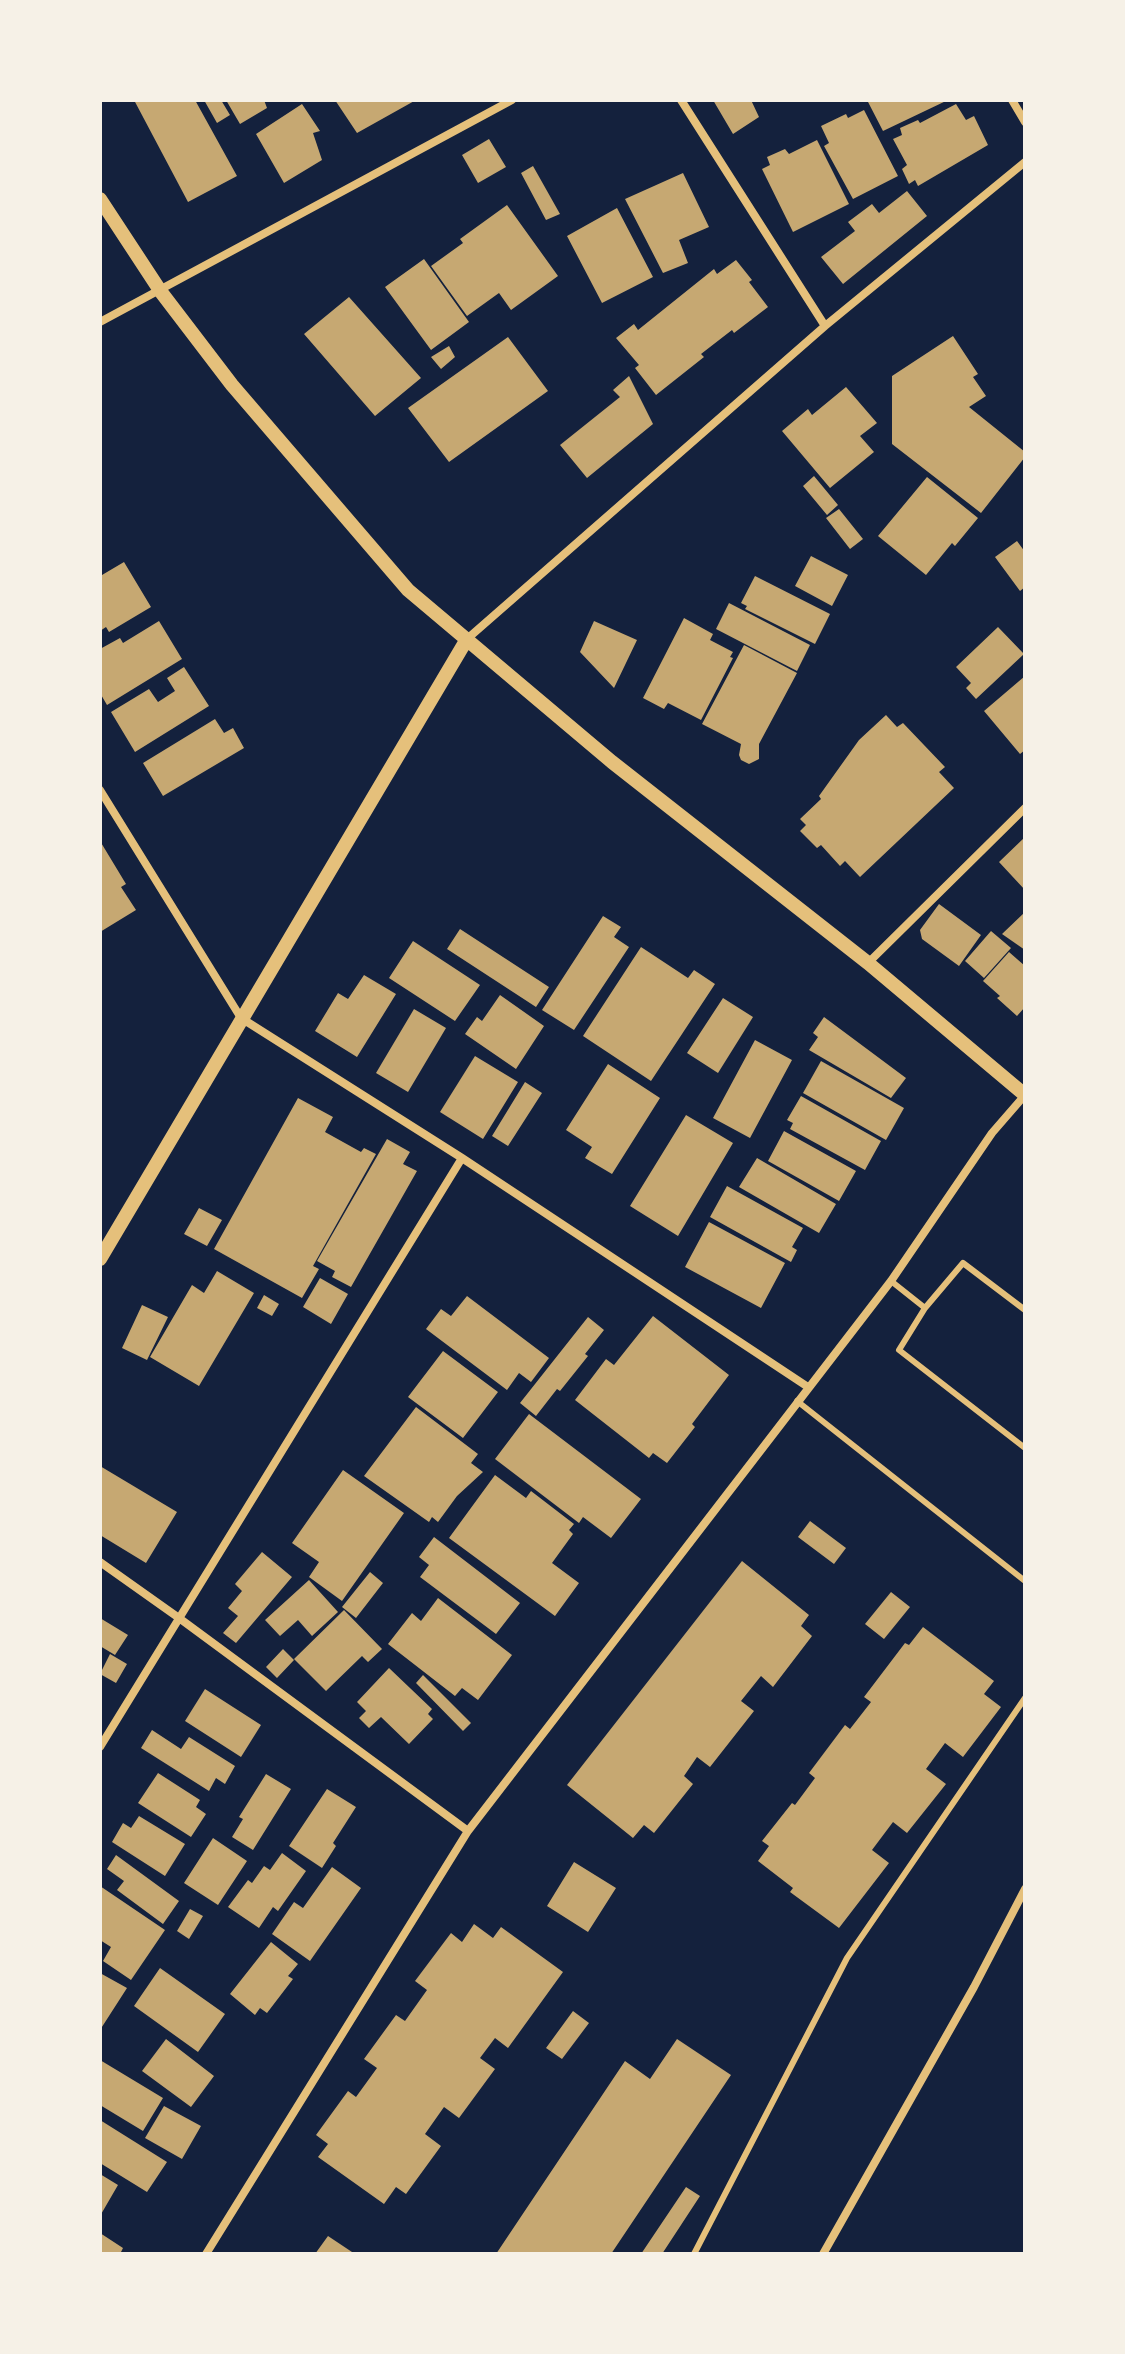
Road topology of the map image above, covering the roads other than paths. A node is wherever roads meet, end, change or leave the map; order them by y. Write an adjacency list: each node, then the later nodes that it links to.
1 (512, 100): 7 (street)
2 (681, 100): 9 (street)
3 (1012, 100): 4 (street)
4 (1025, 122)
5 (1025, 162): 9 (street)
6 (100, 199): 7 (street)
7 (161, 292): 8 (street); 10 (street)
8 (100, 322)
9 (825, 326): 10 (street)
10 (467, 639): 13 (street); 14 (street)
11 (100, 790): 14 (street)
12 (1025, 808): 13 (street)
13 (868, 963): 15 (street)
14 (241, 1018): 16 (street); 17 (street)
15 (1025, 1095): 18 (street)
16 (462, 1158): 21 (street); 26 (street)
17 (100, 1259)
18 (891, 1281): 19 (lane); 21 (street)
19 (925, 1308): 20 (lane); 23 (lane)
20 (1025, 1310)
21 (808, 1387): 22 (street)
22 (797, 1401): 25 (lane); 29 (street)
23 (1025, 1448)
24 (100, 1562): 26 (street)
25 (1025, 1581)
26 (179, 1618): 28 (street); 29 (street)
27 (1025, 1698): 32 (lane)
28 (100, 1747)
29 (468, 1831): 31 (street)
30 (1025, 1889): 33 (street)
31 (206, 2254)
32 (694, 2254)
33 (823, 2254)

